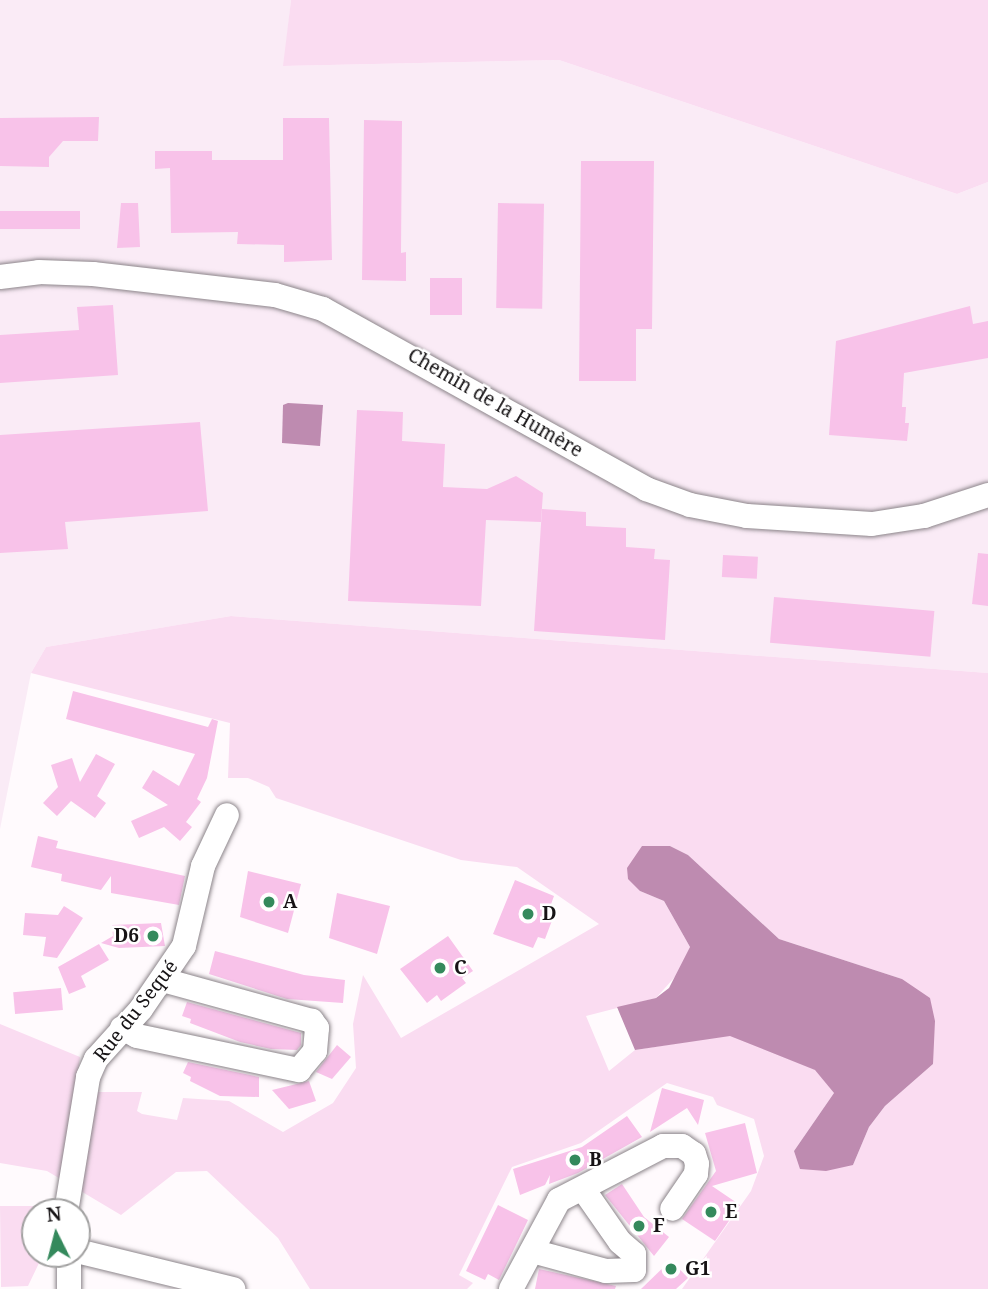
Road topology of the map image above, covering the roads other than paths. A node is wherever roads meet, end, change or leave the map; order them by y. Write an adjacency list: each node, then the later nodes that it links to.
1 (0, 277): 2 (street, Chemin de la Humère)
2 (988, 495)
3 (227, 815): 4 (street, Rue du Sequé)
4 (163, 980): 5 (street, Rue du Sequé); 5 (street)
5 (122, 1028): 7 (street, Rue du Sequé)
6 (583, 1189): 8 (street); 9 (street); 9 (street)
7 (68, 1198)
8 (672, 1209)
9 (533, 1251): 14 (street)
10 (91, 1254): 13 (street)
11 (69, 1268): 12 (street)
12 (69, 1289)
13 (233, 1289)
14 (511, 1289)

